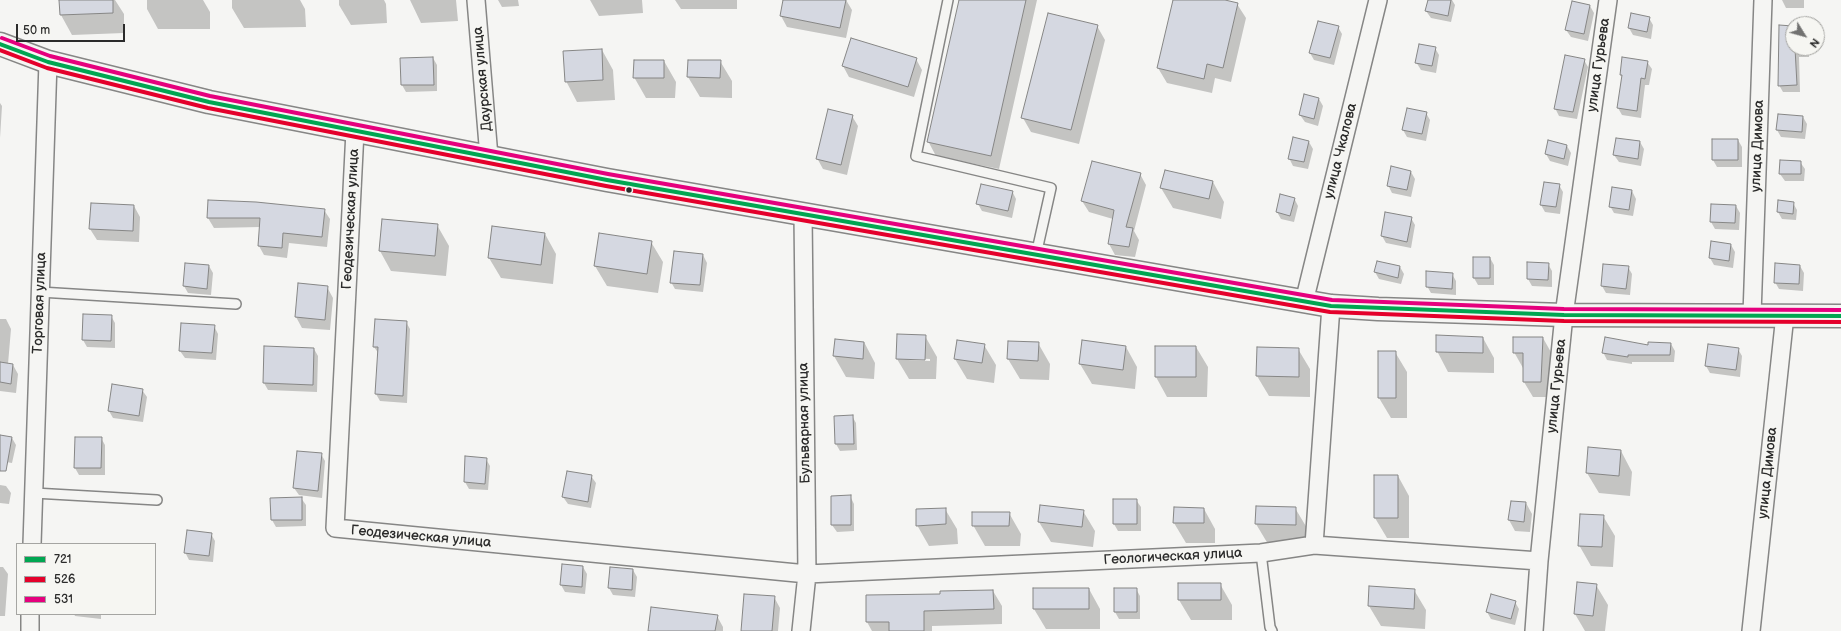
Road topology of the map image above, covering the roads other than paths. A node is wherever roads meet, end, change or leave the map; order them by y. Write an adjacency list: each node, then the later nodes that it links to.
1 (476, 0): 9 (street, Даурская улица)
2 (948, 0): 11 (lane)
3 (1378, 0): 13 (street, улица Чкалова)
4 (1608, 0): 16 (street, улица Гурьева)
5 (1763, 0): 17 (street, улица Димова)
6 (0, 44): 7 (highway)
7 (48, 62): 8 (highway); 12 (street, Торговая улица)
8 (355, 131): 9 (highway); 26 (street, Геодезическая улица)
9 (490, 157): 10 (highway)
10 (802, 214): 11 (highway); 26 (street, Бульварная улица)
11 (1036, 255): 13 (highway)
12 (40, 292): 14 (lane); 20 (street, Торговая улица)
13 (1304, 302): 15 (highway)
14 (236, 304)
15 (1331, 306): 16 (highway); 23 (street)
16 (1564, 315): 17 (highway); 25 (street, улица Гурьева)
17 (1752, 315): 18 (highway)
18 (1785, 315): 19 (highway); 32 (street, улица Димова)
19 (1841, 316)
20 (34, 493): 21 (lane); 22 (street, Торговая улица)
21 (156, 500)
22 (32, 543)
23 (1314, 545): 24 (street, Геологическая улица); 25 (street, Геологическая улица)
24 (1261, 553): 26 (street, Геологическая улица); 30 (lane)
25 (1539, 561): 31 (street, улица Гурьева)
26 (807, 574): 29 (street, Бульварная улица)
27 (30, 615): 28 (street)
28 (30, 631)
29 (801, 631)
30 (1272, 631)
31 (1534, 631)
32 (1751, 631)

